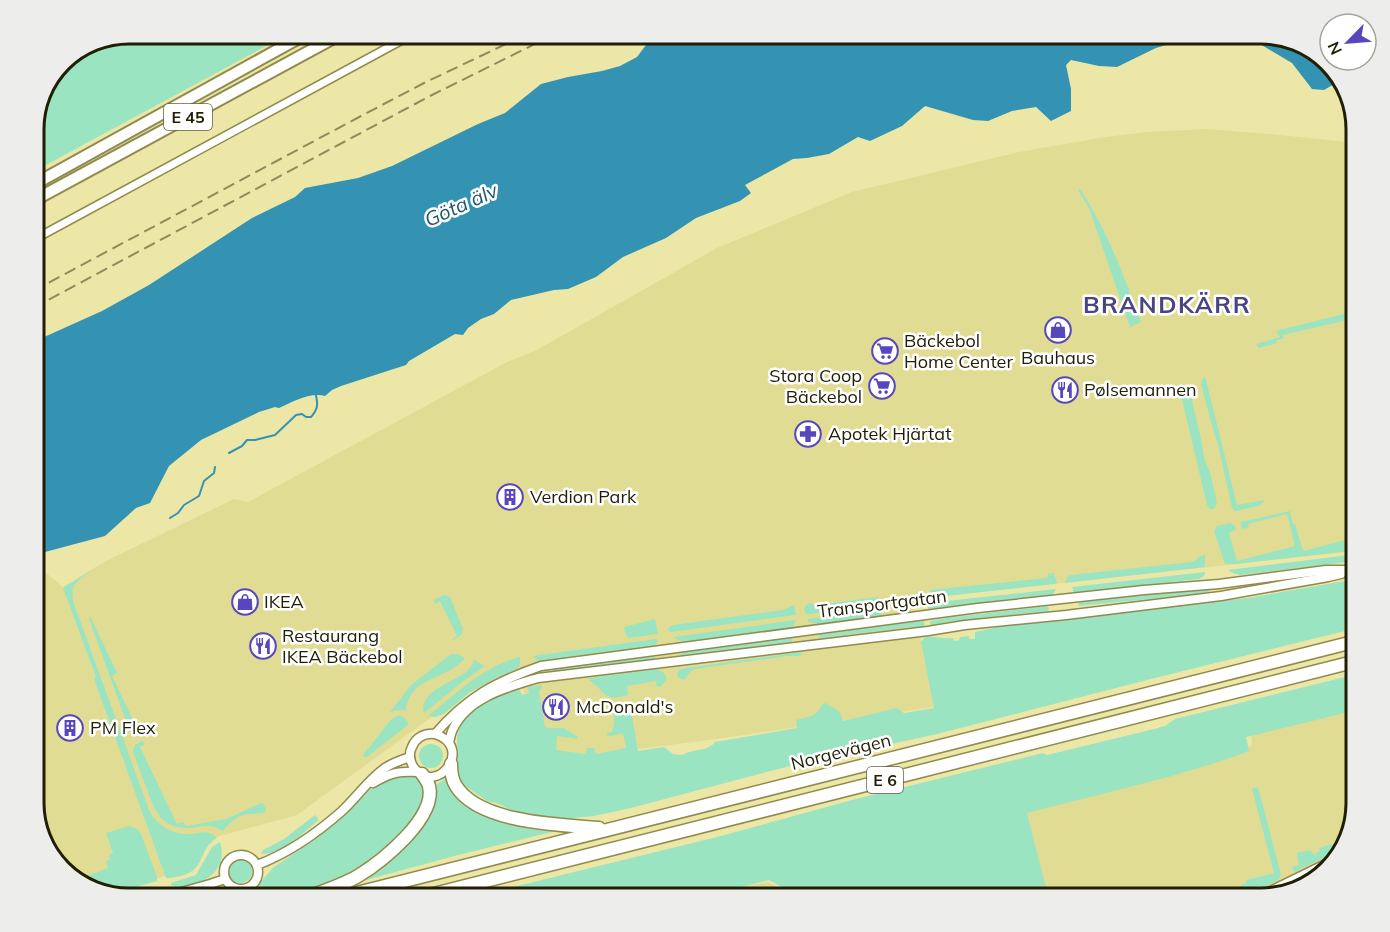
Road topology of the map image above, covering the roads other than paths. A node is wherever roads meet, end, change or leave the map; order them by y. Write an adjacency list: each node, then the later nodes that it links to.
1 (288, 44): 4 (highway, E 45)
2 (323, 44): 5 (highway, E 45)
3 (395, 44): 6 (street)
4 (44, 178)
5 (44, 195)
6 (44, 234)
7 (1346, 570): 11 (street, Transportgatan)
8 (1346, 572): 12 (street, Transportgatan)
9 (1346, 644): 17 (highway, Norgevägen / E 6)
10 (1346, 664): 27 (highway, E 6)
11 (435, 734): 12 (street); 13 (street, Transportgatan)
12 (449, 743): 14 (street, Transportgatan)
13 (410, 757): 15 (street); 16 (street, Transportgatan)
14 (450, 764): 15 (street, Transportgatan); 17 (highway)
15 (420, 773): 16 (street, Transportgatan); 25 (highway)
16 (365, 788): 18 (street, Transportgatan)
17 (611, 829): 26 (highway, Norgevägen / E 6)
18 (257, 865): 20 (street); 24 (street)
19 (1318, 868): 21 (street)
20 (225, 879): 22 (street); 23 (street)
21 (1279, 887)
22 (196, 888)
23 (235, 888)
24 (247, 888)
25 (329, 888)
26 (377, 888)
27 (458, 888)

